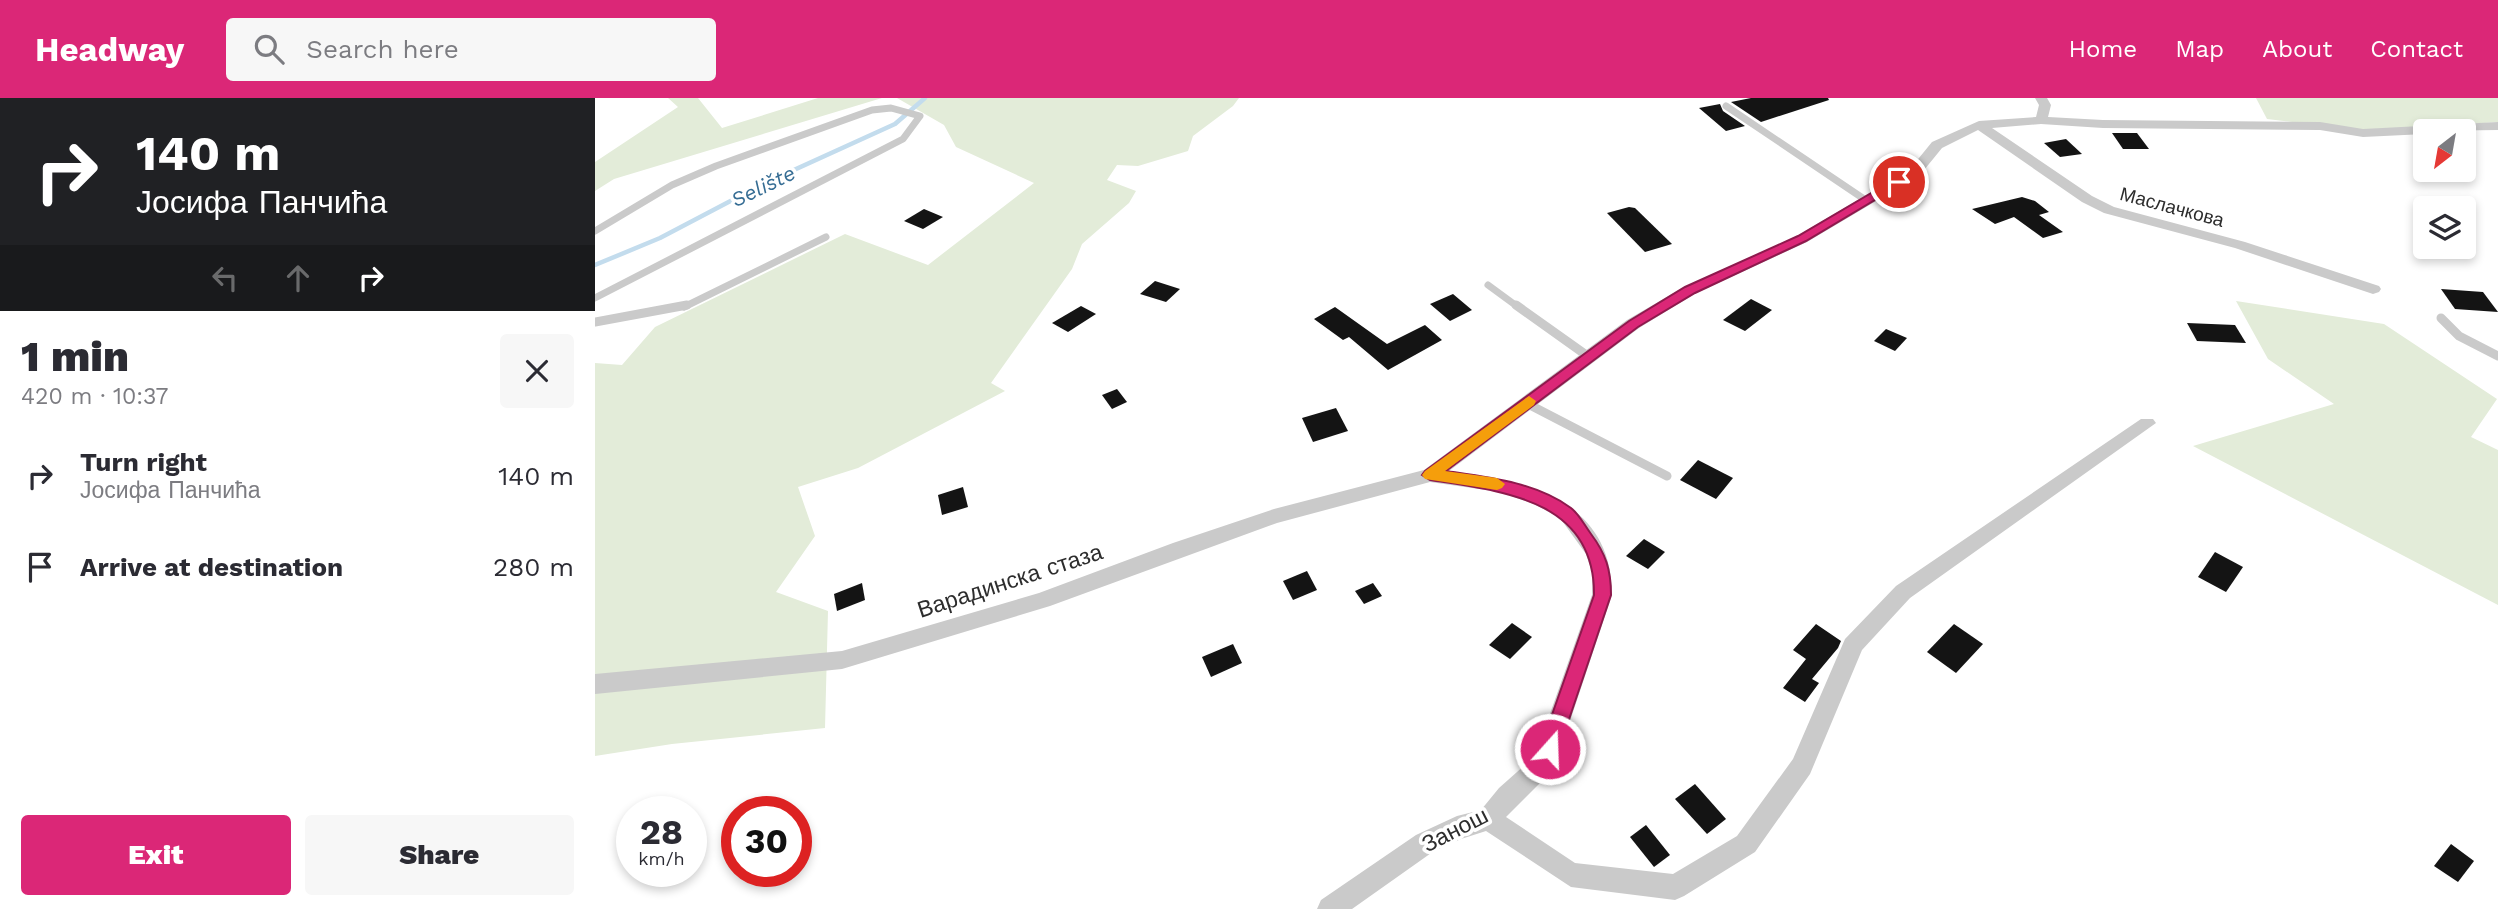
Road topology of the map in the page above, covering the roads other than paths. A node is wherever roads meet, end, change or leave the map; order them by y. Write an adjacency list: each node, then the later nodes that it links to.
1 (2041, 98): 3 (street)
2 (1726, 106): 6 (lane)
3 (2041, 120): 4 (street); 5 (street)
4 (1979, 125): 6 (street); 10 (street, Маслачкова)
5 (2498, 126)
6 (1867, 201): 15 (street)
7 (595, 231): 11 (lane)
8 (826, 237): 13 (lane)
9 (1489, 285): 15 (lane)
10 (2373, 289)
11 (595, 298)
12 (2441, 318): 14 (lane)
13 (595, 322)
14 (2498, 356)
15 (1589, 357): 16 (street)
16 (1526, 403): 18 (street); 19 (lane)
17 (2147, 423): 21 (street)
18 (1430, 475): 20 (street, Варадинска стаза); 21 (street, Занош)
19 (1667, 476)
20 (595, 684)
21 (1489, 819): 22 (street, Занош)
22 (1330, 909)

